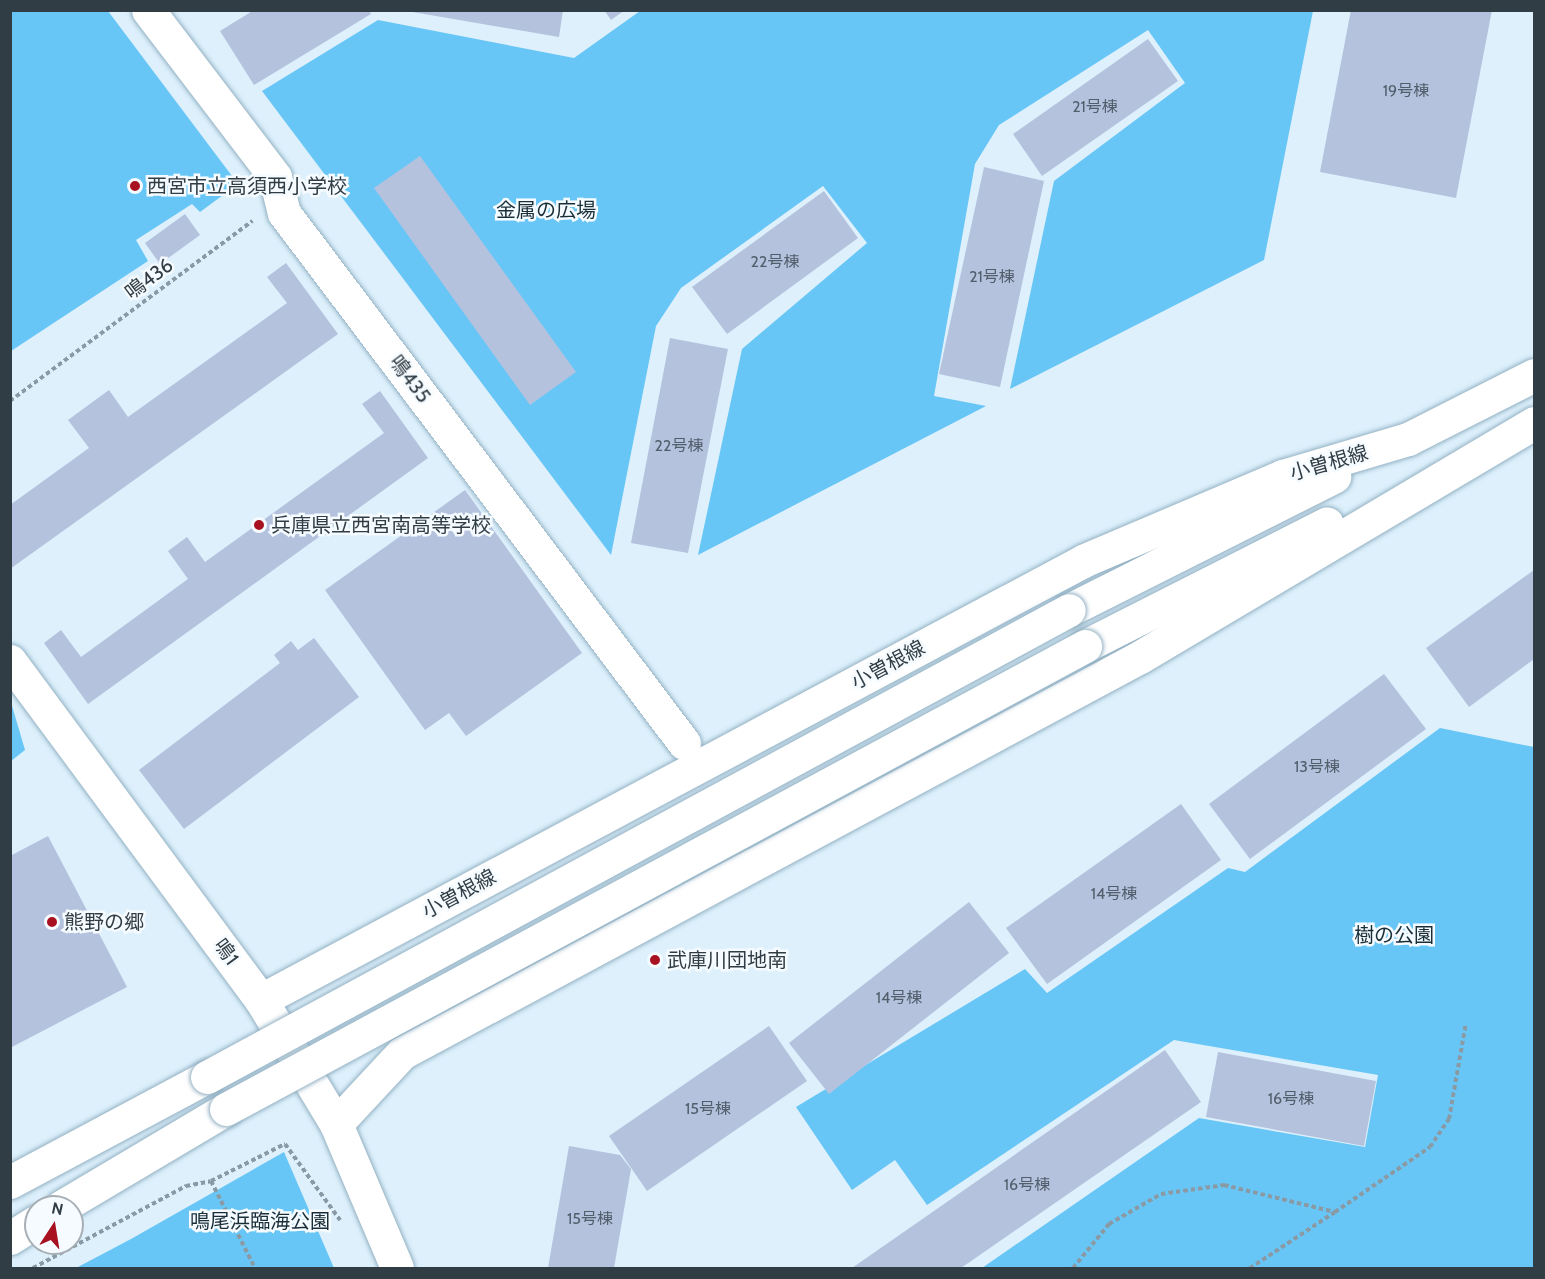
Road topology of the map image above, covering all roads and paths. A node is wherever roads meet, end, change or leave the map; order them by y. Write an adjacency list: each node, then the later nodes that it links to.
1 (148, 10): 2 (street, 鳴435)
2 (281, 199): 4 (path, 鳴436); 9 (street, 鳴435)
3 (1534, 375): 6 (street, 小曽根線)
4 (10, 401)
5 (1534, 423): 7 (street)
6 (1408, 439): 10 (street, 小曽根線); 14 (street, bridge)
7 (1494, 445): 12 (street); 15 (street, bridge)
8 (10, 661): 10 (street, 鳴1)
9 (684, 743)
10 (261, 1000): 12 (street, 鳴1)
11 (1466, 1023): 17 (path)
12 (336, 1124): 16 (street, 鳴1)
13 (211, 1181): 16 (path); 20 (path); 21 (path)
14 (10, 1182)
15 (81, 1195)
16 (371, 1205): 22 (street, 鳴1)
17 (1335, 1212): 23 (path); 24 (path)
18 (24, 1229): 19 (street)
19 (10, 1238)
20 (33, 1269)
21 (255, 1269)
22 (397, 1269)
23 (1073, 1269)
24 (1250, 1269)

